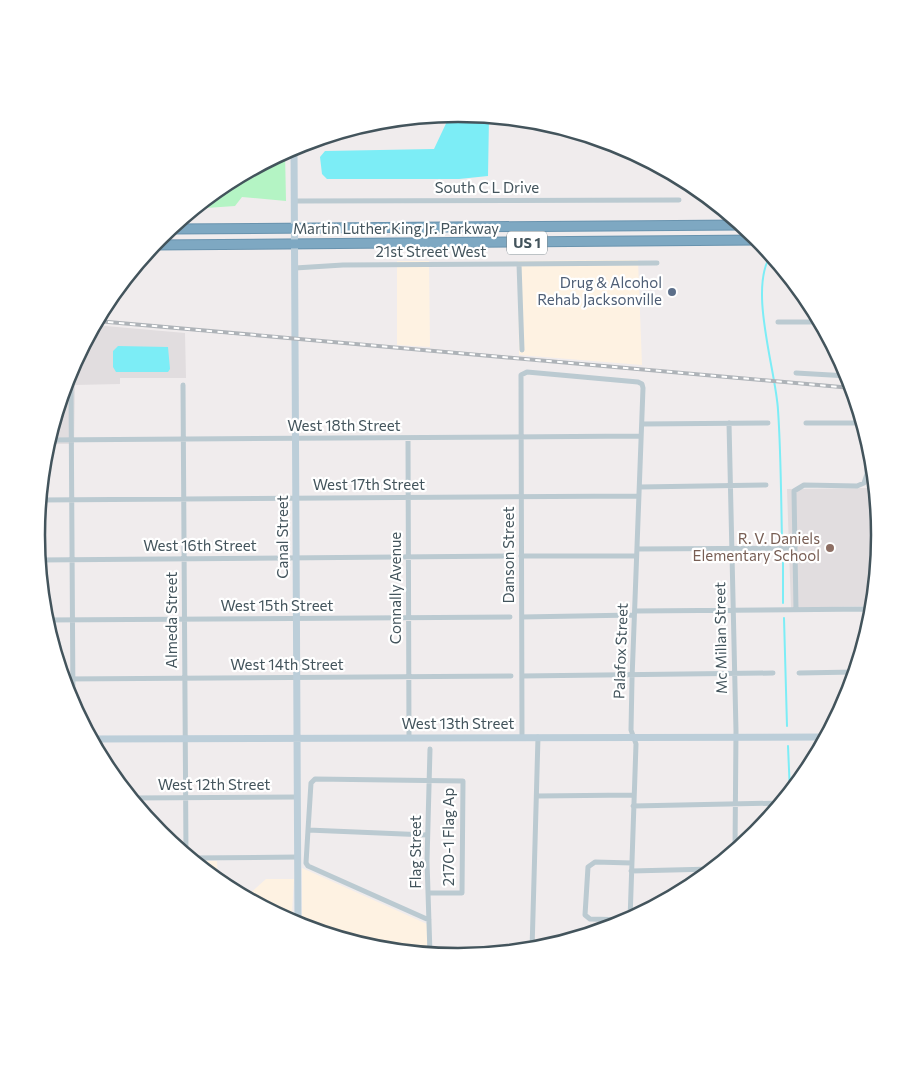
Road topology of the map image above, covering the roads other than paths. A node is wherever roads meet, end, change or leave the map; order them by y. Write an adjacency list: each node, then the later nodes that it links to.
1 (294, 157): 3 (street, Canal Street)
2 (678, 200): 3 (street, South C L Drive)
3 (295, 201): 5 (street, Canal Street)
4 (730, 225): 5 (highway, Martin Luther King Jr. Parkway / US 1)
5 (295, 228): 6 (highway, Martin Luther King Jr. Parkway / US 1); 8 (street, Canal Street)
6 (182, 229)
7 (747, 240): 8 (highway, Martin Luther King Jr. Parkway / US 1)
8 (295, 244): 9 (highway, Martin Luther King Jr. Parkway / US 1); 12 (street, Canal Street)
9 (164, 245)
10 (657, 263): 11 (street, 21st Street West)
11 (519, 264): 12 (street, 21st Street West); 15 (street)
12 (295, 268): 28 (street, Canal Street)
13 (778, 322): 14 (street)
14 (811, 322)
15 (522, 350)
16 (796, 373): 17 (street)
17 (839, 375)
18 (642, 384): 25 (street, Palafox Street); 27 (street, Danson Street)
19 (183, 385): 30 (street, Almeda Street)
20 (71, 391): 32 (street)
21 (729, 423): 22 (street); 25 (street); 35 (street, Mc Millan Street)
22 (768, 423)
23 (806, 423): 24 (street)
24 (855, 423)
25 (642, 424): 26 (street, Palafox Street)
26 (640, 436): 27 (street, West 18th Street); 36 (street, Palafox Street)
27 (520, 437): 29 (street, West 18th Street); 39 (street, Danson Street)
28 (296, 438): 29 (street, West 18th Street); 30 (street, West 18th Street); 40 (street, Canal Street)
29 (408, 438): 38 (street, Connally Avenue)
30 (184, 439): 32 (street, West 18th Street); 41 (street, Almeda Street)
31 (56, 440): 32 (street, West 18th Street)
32 (72, 440): 43 (street)
33 (866, 475): 45 (street)
34 (766, 485): 35 (street)
35 (730, 486): 36 (street); 44 (street, Mc Millan Street)
36 (640, 487): 37 (street, Palafox Street)
37 (639, 496): 39 (street, West 17th Street); 46 (street, Palafox Street)
38 (408, 497): 39 (street, West 17th Street); 40 (street, West 17th Street); 50 (street, Connally Avenue)
39 (521, 497): 48 (street, Danson Street)
40 (296, 498): 41 (street, West 17th Street); 51 (street, Canal Street)
41 (184, 499): 43 (street, West 17th Street); 53 (street, Almeda Street)
42 (47, 500): 43 (street, West 17th Street)
43 (72, 500): 52 (street)
44 (732, 548): 45 (street); 46 (street); 57 (street, Mc Millan Street)
45 (795, 548): 56 (street)
46 (638, 549): 49 (street, Palafox Street)
47 (511, 556): 50 (street, West 16th Street)
48 (521, 556): 49 (street); 61 (street, Danson Street)
49 (636, 556): 58 (street, Palafox Street)
50 (408, 557): 51 (street, West 16th Street); 59 (street, Connally Avenue)
51 (297, 558): 53 (street, West 16th Street); 62 (street, Canal Street)
52 (72, 559): 53 (street, West 16th Street); 54 (street, West 16th Street); 63 (street)
53 (184, 559): 64 (street, Almeda Street)
54 (46, 560)
55 (864, 609): 56 (street)
56 (796, 610): 57 (street)
57 (734, 611): 58 (street); 67 (street, Mc Millan Street)
58 (634, 613): 61 (street); 70 (street, Palafox Street)
59 (409, 617): 60 (street, West 15th Street); 62 (street, West 15th Street); 73 (street, Connally Avenue)
60 (510, 617)
61 (522, 617): 72 (street, Danson Street)
62 (297, 618): 64 (street, West 15th Street); 75 (street, Canal Street)
63 (72, 619): 64 (street, West 15th Street); 65 (street, West 15th Street); 76 (street)
64 (185, 619): 74 (street, Almeda Street)
65 (54, 620)
66 (848, 672): 69 (street)
67 (735, 673): 68 (street); 70 (street); 81 (street, Mc Millan Street)
68 (773, 673)
69 (799, 673)
70 (632, 674): 72 (street); 78 (street, Palafox Street)
71 (511, 676): 73 (street, West 14th Street)
72 (522, 676): 79 (street, Danson Street)
73 (409, 677): 75 (street, West 14th Street); 85 (street, Connally Avenue)
74 (185, 678): 75 (street, West 14th Street); 76 (street, West 14th Street); 83 (street, Almeda Street)
75 (297, 678): 84 (street, Canal Street)
76 (73, 679): 77 (street)
77 (73, 685)
78 (633, 736): 80 (street, West 13th Street); 81 (street, West 13th Street); 89 (street, Palafox Street)
79 (522, 737): 80 (street, West 13th Street); 85 (street, West 13th Street)
80 (538, 737): 90 (street)
81 (736, 737): 82 (street, West 13th Street); 95 (street, Mc Millan Street)
82 (818, 737)
83 (185, 738): 84 (street, West 13th Street); 86 (street, West 13th Street); 93 (street, Almeda Street)
84 (298, 738): 85 (street, West 13th Street); 91 (street, Canal Street)
85 (409, 738)
86 (98, 739)
87 (430, 749): 88 (street, Flag Street)
88 (429, 780): 97 (street); 98 (street, Flag Street); 106 (street, 2170-1 Flag Ap)
89 (634, 795): 90 (street); 96 (street, Palafox Street)
90 (537, 796): 111 (street)
91 (298, 797): 93 (street, West 12th Street); 101 (street, Canal Street)
92 (139, 798): 93 (street, West 12th Street)
93 (186, 798): 100 (street, Almeda Street)
94 (773, 803): 95 (street)
95 (735, 804): 96 (street); 99 (street, Mc Millan Street)
96 (633, 806): 103 (street, Palafox Street)
97 (308, 830): 98 (street); 109 (street)
98 (428, 835): 106 (street, Flag Street)
99 (735, 842)
100 (186, 846)
101 (298, 857): 102 (street); 108 (street, Canal Street)
102 (201, 858)
103 (632, 863): 105 (street, Palafox Street); 110 (street)
104 (700, 869): 105 (street)
105 (631, 871): 107 (street, Palafox Street)
106 (428, 893): 109 (street, Flag Street)
107 (629, 911)
108 (298, 916)
109 (429, 920): 112 (street, Flag Street)
110 (610, 920)
111 (532, 942)
112 (430, 948)

